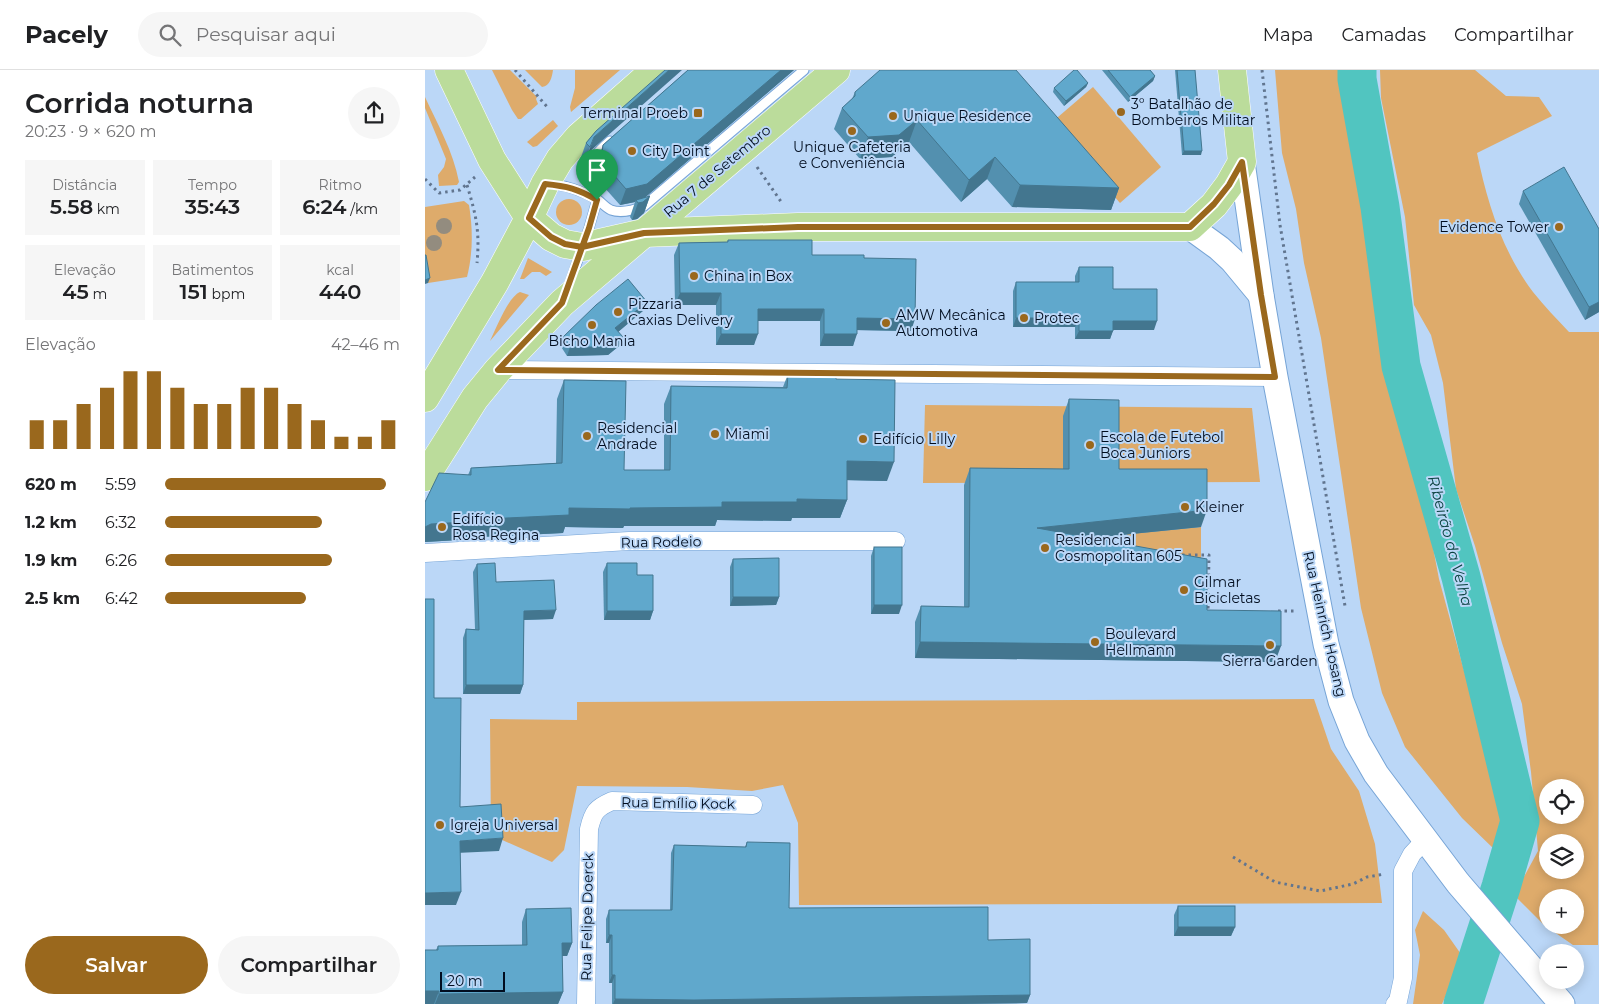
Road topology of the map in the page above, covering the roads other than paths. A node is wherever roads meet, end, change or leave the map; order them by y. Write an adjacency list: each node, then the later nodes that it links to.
1 (449, 70): 10 (main road)
2 (655, 70): 8 (main road)
3 (804, 70): 9 (lane)
4 (836, 70): 12 (main road, Rua 7 de Setembro)
5 (1232, 70): 7 (main road, Rua Heinrich Hosang)
6 (618, 134): 9 (lane)
7 (1242, 162): 11 (main road); 14 (main road, Rua Heinrich Hosang)
8 (545, 184): 9 (lane); 10 (main road)
9 (597, 200): 13 (lane)
10 (529, 218): 13 (main road); 18 (main road)
11 (1190, 227): 12 (main road); 14 (main road, Rua Heinrich Hosang)
12 (644, 233): 13 (main road); 15 (main road, Rua 7 de Setembro)
13 (582, 247): 15 (lane)
14 (1261, 295): 17 (main road, Rua Heinrich Hosang)
15 (562, 303): 16 (main road, Rua 7 de Setembro)
16 (498, 370): 17 (street); 19 (main road, Rua 7 de Setembro)
17 (1275, 377): 24 (main road, Rua Heinrich Hosang)
18 (427, 389)
19 (425, 477)
20 (896, 541): 21 (street, Rua Rodeio)
21 (425, 553)
22 (753, 805): 23 (street, Rua Emílio Kock)
23 (589, 829): 25 (street, Rua Felipe Doerck)
24 (1425, 840): 26 (street); 27 (main road, Rua Heinrich Hosang)
25 (586, 1004)
26 (1395, 1004)
27 (1562, 1004)

